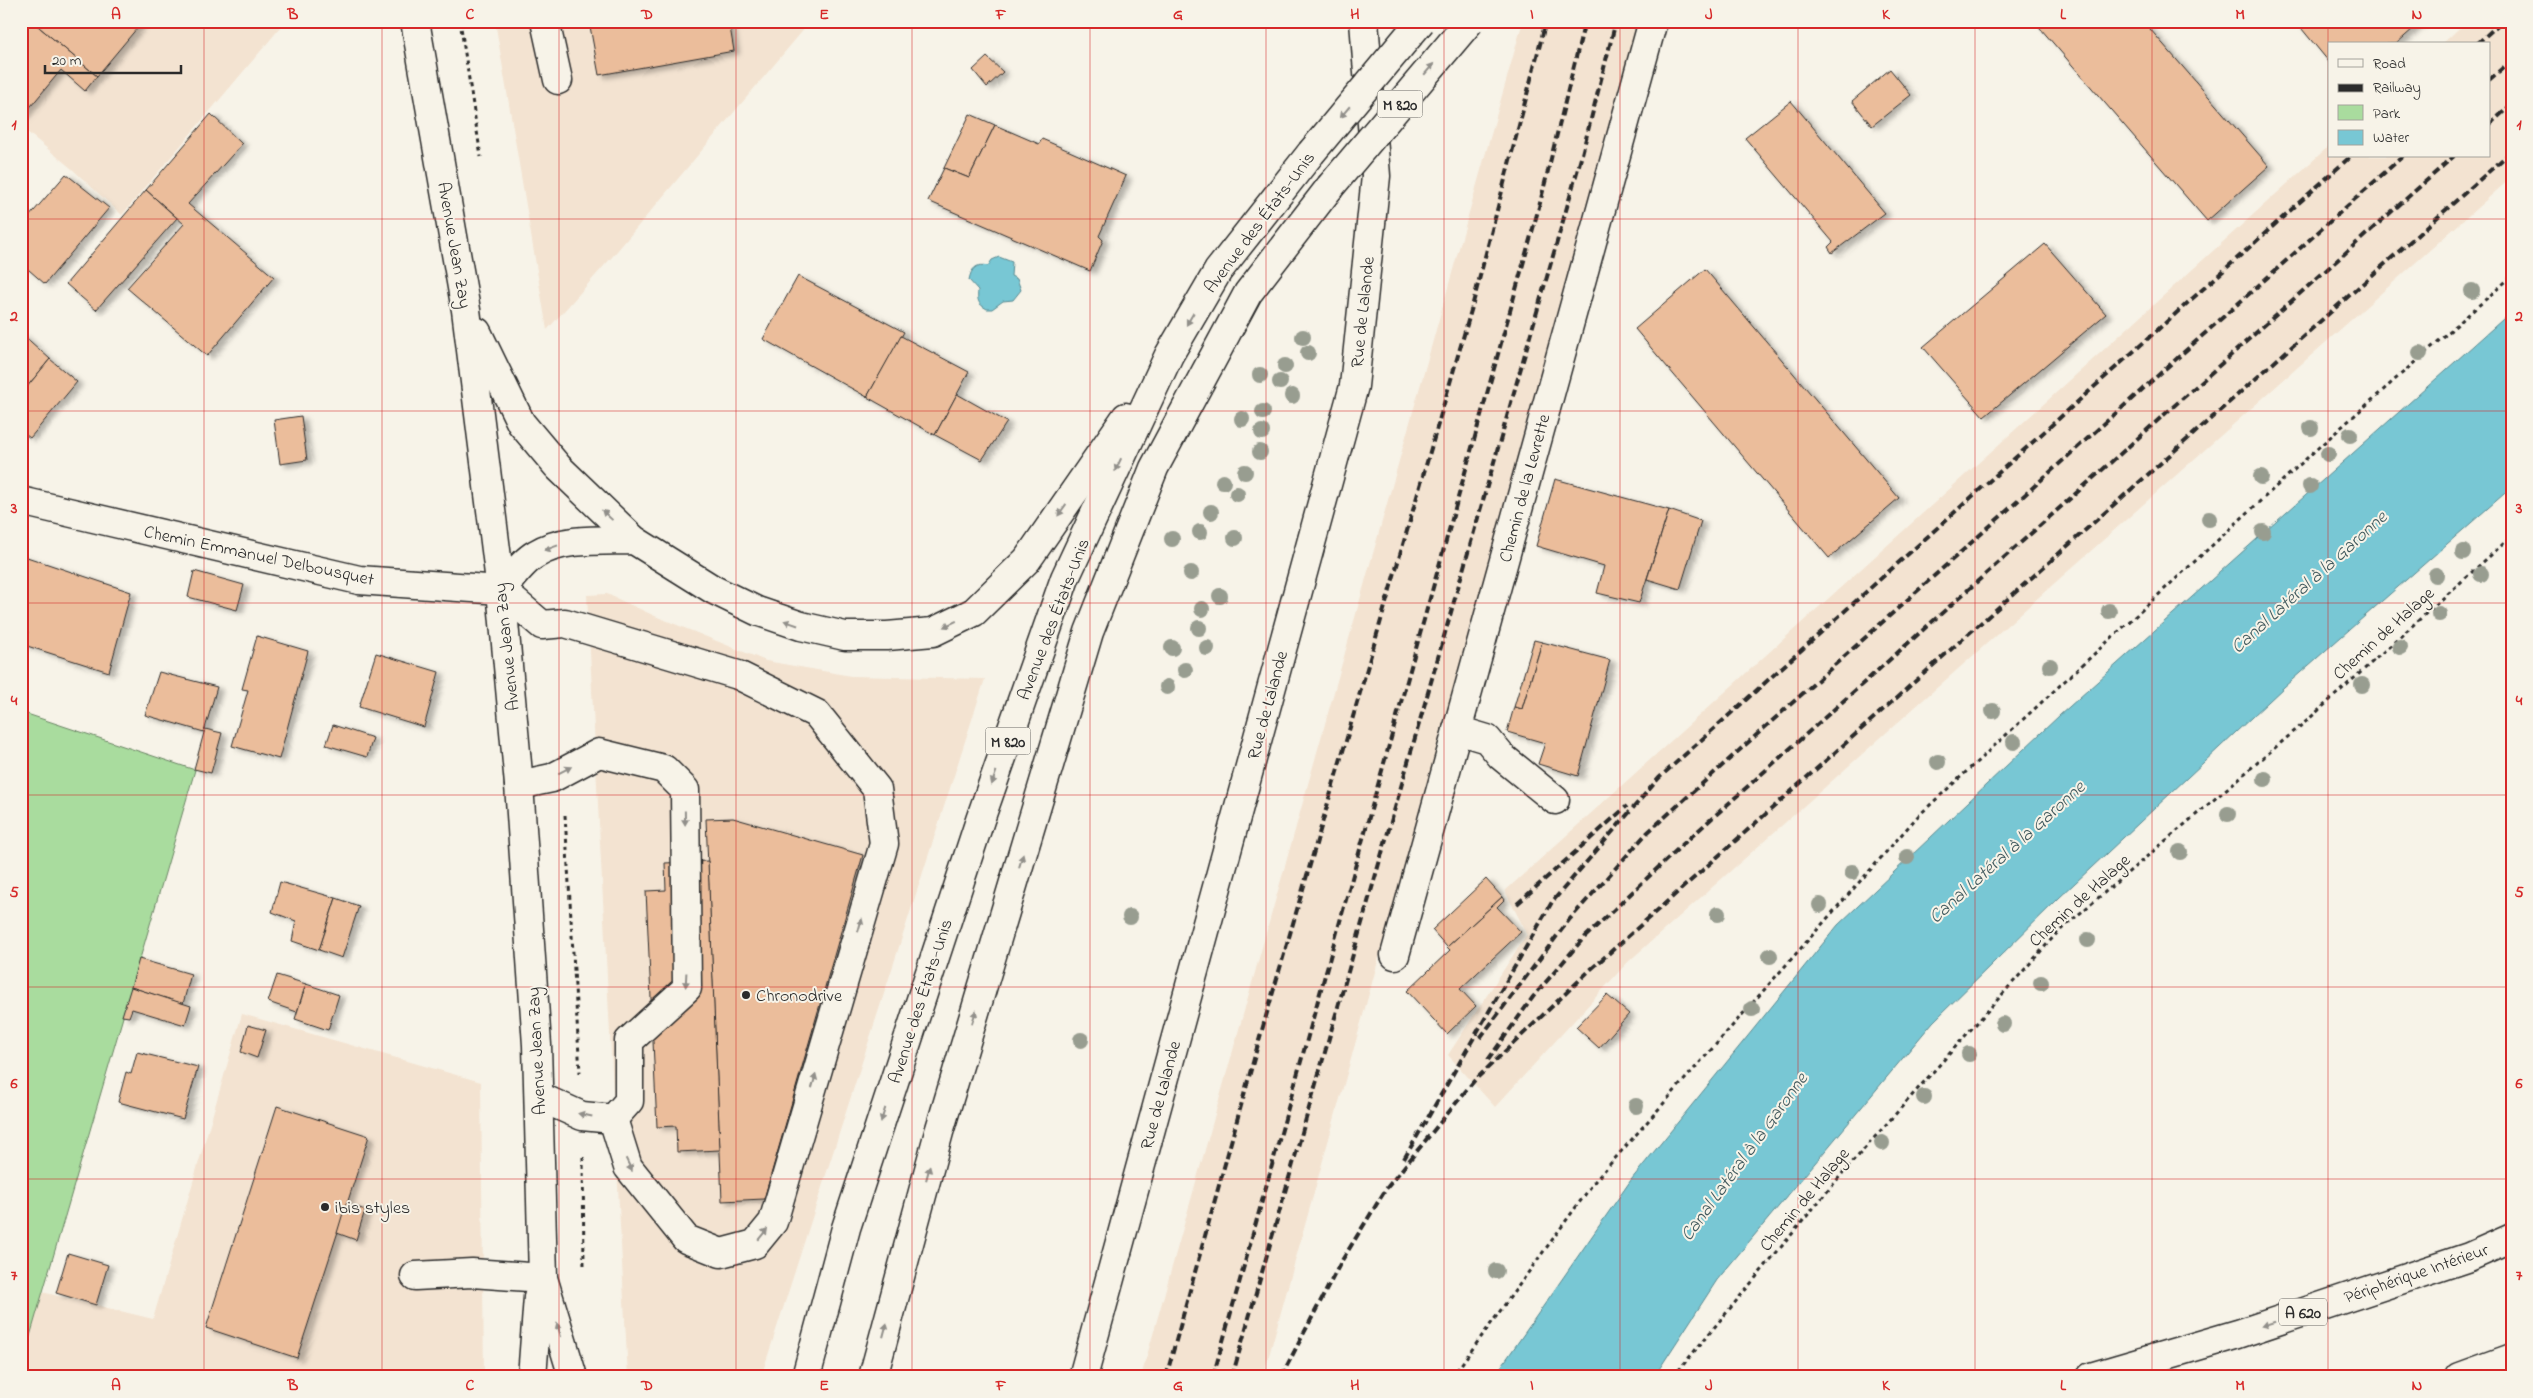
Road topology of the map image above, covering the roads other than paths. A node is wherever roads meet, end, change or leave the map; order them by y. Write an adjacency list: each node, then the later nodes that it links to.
1 (415, 21): 8 (main road, Avenue Jean Zay)
2 (545, 21): 7 (main road)
3 (1364, 21): 27 (main road, Rue de Lalande)
4 (1421, 21): 9 (main road, Avenue des États-Unis / M 820, one-way to 9, bridge)
5 (1470, 21): 26 (main road, Avenue des États-Unis / M 820, one-way to 5, bridge)
6 (1653, 21): 13 (main road, Chemin de la Levrette)
7 (558, 80)
8 (466, 310): 11 (main road, one-way to 8); 12 (main road, Avenue Jean Zay)
9 (1169, 354): 11 (main road, one-way to 11); 25 (main road, Avenue des États-Unis / M 820, one-way to 25)
10 (21, 501): 12 (main road, Chemin Emmanuel Delbousquet)
11 (634, 540): 12 (main road, one-way to 12)
12 (501, 590): 14 (main road, Avenue Jean Zay); 18 (main road, one-way to 12)
13 (1457, 730): 15 (main road); 16 (main road, Chemin de la Levrette)
14 (519, 785): 17 (main road, Avenue Jean Zay); 18 (main road, one-way to 18)
15 (1555, 800)
16 (1395, 955)
17 (540, 1097): 18 (main road, one-way to 17); 21 (main road, Avenue Jean Zay)
18 (613, 1119)
19 (2512, 1238): 28 (main road, Périphérique Intérieur / A 620, one-way to 28)
20 (414, 1276): 21 (main road)
21 (543, 1278): 23 (main road, Avenue Jean Zay); 24 (main road, Avenue Jean Zay, one-way to 21)
22 (2512, 1358): 29 (main road)
23 (532, 1377)
24 (573, 1377)
25 (806, 1377)
26 (873, 1377)
27 (1083, 1377)
28 (2091, 1377)
29 (2460, 1377)

